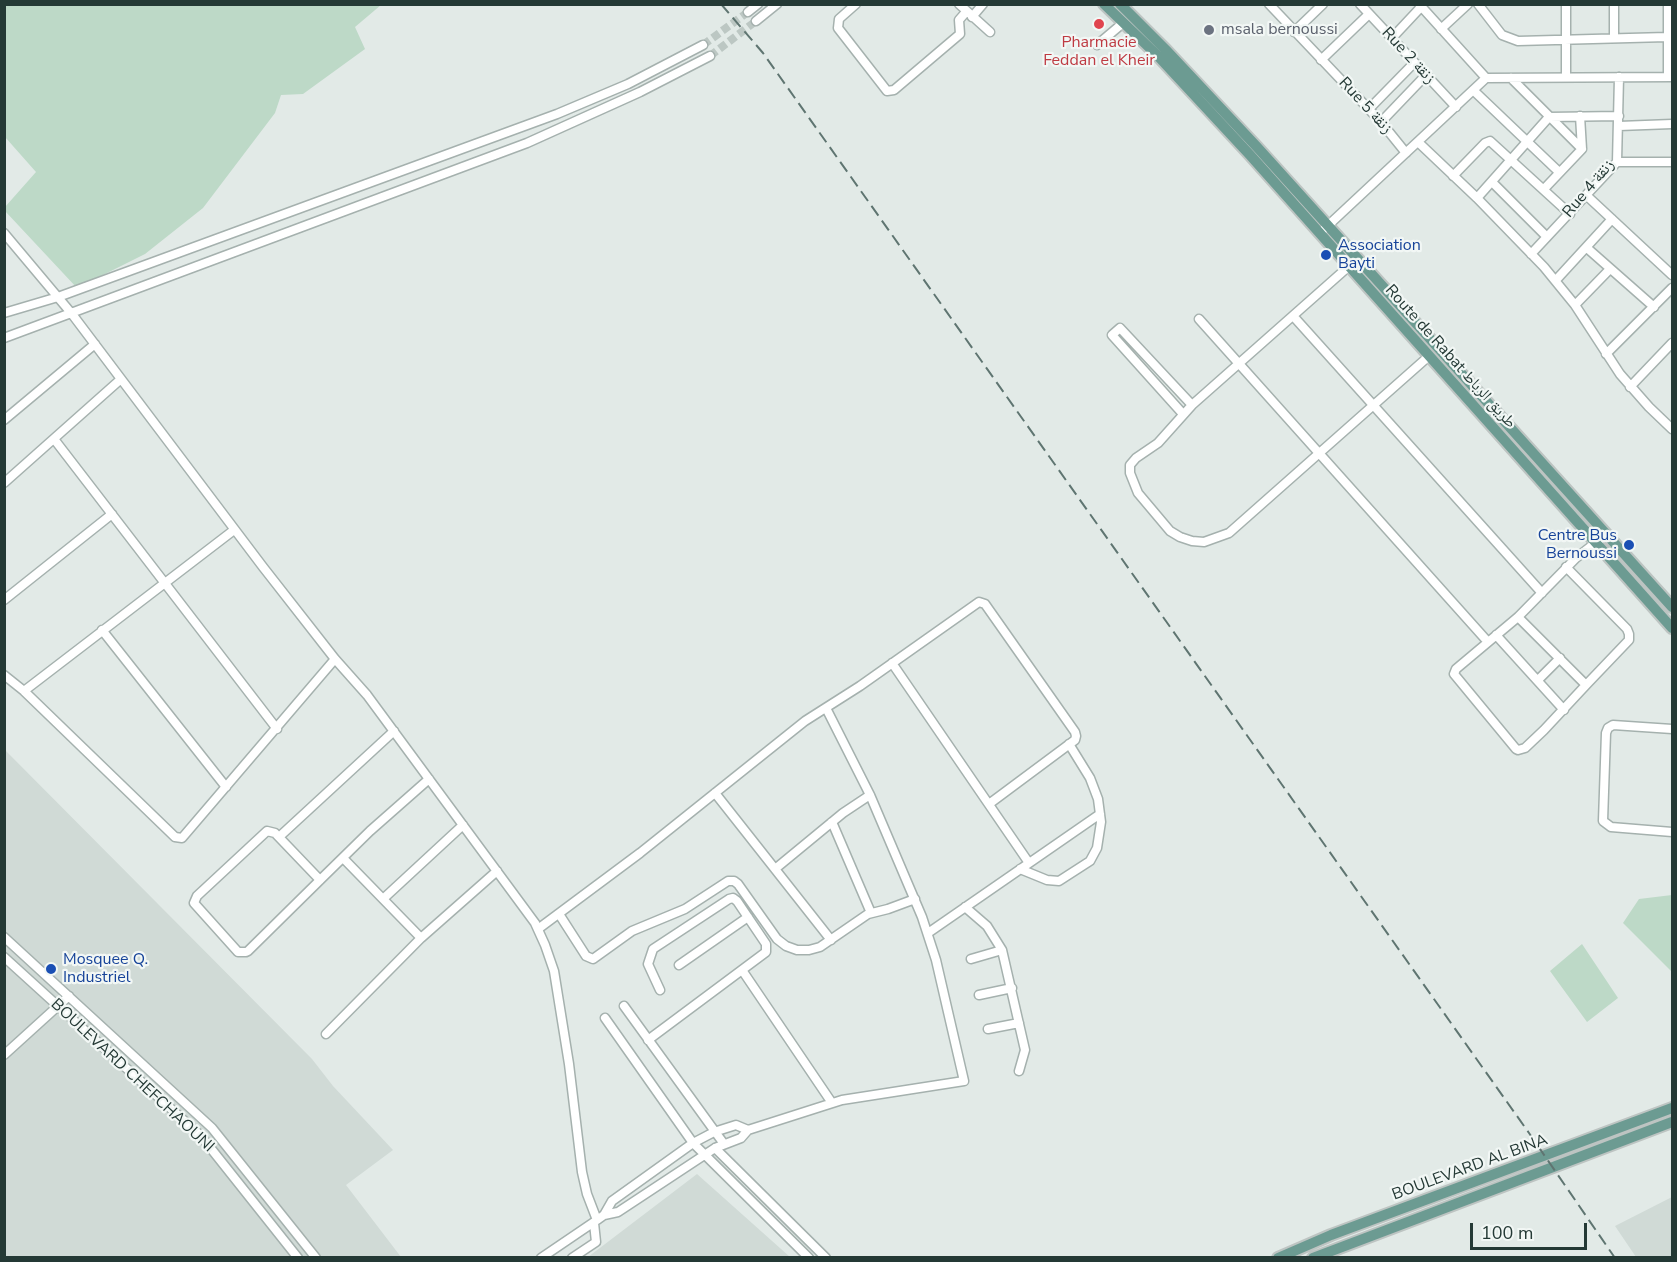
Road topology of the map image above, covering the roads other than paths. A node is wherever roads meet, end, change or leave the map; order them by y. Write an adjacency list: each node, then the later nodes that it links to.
1 (758, 4): 17 (street)
2 (777, 4): 20 (street)
3 (856, 4): 18 (street)
4 (958, 4): 18 (street)
5 (983, 4): 18 (street)
6 (1104, 4): 21 (main road, Route de Rabat طريق الرباط)
7 (1120, 4): 65 (main road, Route de Rabat طريق الرباط)
8 (1323, 4): 24 (street)
9 (1360, 4): 19 (street, Rue 2 زنقة)
10 (1468, 4): 22 (street)
11 (1478, 4): 28 (street)
12 (1566, 4): 28 (street)
13 (1614, 4): 27 (street)
14 (1668, 4): 25 (street)
15 (1273, 6): 24 (street, Rue 5 زنقة)
16 (1420, 6): 22 (street); 26 (street)
17 (748, 12)
18 (969, 14): 23 (street)
19 (1369, 14): 26 (street, Rue 2 زنقة); 32 (street)
20 (756, 21)
21 (1123, 23): 30 (street); 65 (main road, Route de Rabat طريق الرباط)
22 (1441, 29): 38 (street)
23 (990, 32)
24 (1294, 32): 32 (street, Rue 5 زنقة)
25 (1667, 37): 27 (street); 35 (street)
26 (1392, 38): 33 (street, Rue 2 زنقة)
27 (1614, 38): 28 (street)
28 (1567, 39): 36 (street)
29 (703, 45): 41 (street)
30 (1097, 45)
31 (710, 56): 43 (street)
32 (1322, 60): 44 (street, Rue 5 زنقة)
33 (1414, 63): 34 (street, Rue 2 زنقة); 44 (street)
34 (1426, 75): 42 (street, Rue 2 زنقة); 48 (street)
35 (1670, 76): 37 (street)
36 (1566, 77): 37 (street); 39 (street)
37 (1619, 77): 47 (street, Rue 4 زنقة)
38 (1486, 78): 39 (street); 40 (street)
39 (1511, 78): 46 (street)
40 (1473, 90): 42 (street); 51 (street)
41 (596, 98): 43 (street); 75 (street)
42 (1456, 107): 50 (street)
43 (602, 109): 79 (street)
44 (1369, 109): 48 (street, Rue 5 زنقة)
45 (1580, 116): 46 (street); 47 (street); 52 (street)
46 (1549, 117): 51 (street); 52 (street)
47 (1619, 121): 49 (street); 55 (street, Rue 4 زنقة)
48 (1382, 122): 53 (street, Rue 5 زنقة)
49 (1672, 124)
50 (1418, 142): 53 (street); 58 (street)
51 (1526, 142): 54 (street); 57 (street)
52 (1582, 149): 57 (street)
53 (1406, 153): 65 (street)
54 (1511, 160): 58 (street); 59 (street); 60 (street)
55 (1617, 162): 56 (street); 61 (street, Rue 4 زنقة)
56 (1672, 162)
57 (1559, 172): 60 (street)
58 (1454, 176): 62 (street)
59 (1492, 182): 62 (street); 67 (street)
60 (1544, 189): 63 (street)
61 (1586, 195): 63 (street, Rue 4 زنقة); 64 (street)
62 (1477, 198): 69 (street)
63 (1570, 214): 67 (street, Rue 4 زنقة)
64 (1612, 219): 68 (street); 72 (street)
65 (1324, 229): 70 (main road, Route de Rabat طريق الرباط); 102 (main road, Route de Rabat طريق الرباط)
66 (4, 233): 75 (street)
67 (1547, 237): 69 (street, Rue 4 زنقة)
68 (1587, 248): 71 (street); 73 (street)
69 (1531, 254): 73 (street)
70 (1348, 267): 80 (street); 86 (main road, Route de Rabat طريق الرباط)
71 (1610, 269): 76 (street); 77 (street)
72 (1672, 275)
73 (1556, 280): 76 (street)
74 (1672, 288): 77 (street)
75 (58, 297): 78 (street); 79 (street)
76 (1575, 305): 85 (street)
77 (1654, 307): 85 (street)
78 (4, 313)
79 (72, 314): 82 (street); 84 (street)
80 (1294, 317): 88 (street); 93 (street)
81 (1199, 319): 88 (street)
82 (4, 338)
83 (1672, 343): 91 (street)
84 (95, 344): 90 (street); 95 (street)
85 (1606, 354): 91 (street)
86 (1430, 356): 93 (street); 103 (main road, Route de Rabat طريق الرباط)
87 (1151, 362): 89 (street); 89 (street); 92 (street)
88 (1241, 363): 92 (street); 98 (street)
89 (1143, 370): 94 (street)
90 (121, 379): 97 (street); 101 (street)
91 (1630, 387): 96 (street)
92 (1192, 405): 94 (street)
93 (1374, 405): 98 (street); 106 (street)
94 (1183, 414): 98 (street)
95 (4, 420)
96 (1672, 429)
97 (54, 439): 99 (street); 100 (street)
98 (1320, 453): 113 (street)
99 (4, 483)
100 (112, 514): 105 (street); 107 (street)
101 (234, 530): 105 (street); 115 (street)
102 (1606, 534): 103 (street); 108 (main road, Route de Rabat طريق الرباط)
103 (1596, 542): 104 (street); 110 (main road, Route de Rabat طريق الرباط)
104 (1566, 567): 106 (street); 119 (street)
105 (164, 582): 111 (street); 123 (street)
106 (1542, 593): 109 (street)
107 (4, 600)
108 (1672, 607)
109 (1518, 617): 112 (street); 114 (street)
110 (1672, 628)
111 (102, 630): 120 (street); 128 (street)
112 (1497, 635): 113 (street); 118 (street)
113 (1488, 642): 122 (street)
114 (1560, 658): 118 (street); 119 (street)
115 (335, 659): 123 (street); 125 (street)
116 (892, 663): 121 (street); 126 (street); 131 (street)
117 (4, 675): 120 (street)
118 (1538, 680): 122 (street)
119 (1587, 685): 122 (street)
120 (24, 691): 128 (street)
121 (826, 708): 129 (street); 130 (street)
122 (1564, 710)
123 (277, 729): 128 (street)
124 (1672, 729): 135 (street)
125 (394, 731): 127 (street); 136 (street)
126 (1069, 744): 131 (street); 132 (street)
127 (429, 779): 134 (street); 137 (street)
128 (226, 787)
129 (715, 793): 139 (street); 147 (street)
130 (870, 795): 133 (street); 144 (street)
131 (989, 804): 138 (street)
132 (1101, 814): 138 (street); 140 (street)
133 (832, 822): 139 (street); 146 (street)
134 (463, 825): 141 (street); 143 (street)
135 (1672, 832)
136 (279, 837): 142 (street); 142 (street)
137 (343, 858): 142 (street); 143 (street)
138 (1029, 863): 140 (street)
139 (776, 869): 153 (street)
140 (1020, 869): 145 (street)
141 (497, 871): 149 (street); 152 (street)
142 (320, 880)
143 (382, 899): 152 (street)
144 (915, 899): 146 (street); 150 (street)
145 (965, 908): 150 (street); 154 (street)
146 (871, 913): 153 (street)
147 (558, 914): 149 (street); 153 (street)
148 (748, 917): 157 (street); 158 (street); 160 (street)
149 (538, 929): 181 (street)
150 (928, 933): 172 (street)
151 (4, 937): 162 (street, BOULEVARD CHEFCHAOUNI)
152 (421, 938): 168 (street)
153 (831, 940)
154 (1002, 950): 156 (street); 159 (street)
155 (4, 957): 164 (street, BOULEVARD CHEFCHAOUNI)
156 (971, 959)
157 (679, 966)
158 (742, 970): 169 (street); 172 (street)
159 (1012, 988): 161 (street); 166 (street)
160 (660, 990)
161 (979, 995)
162 (69, 996): 164 (street); 185 (street, BOULEVARD CHEFCHAOUNI)
163 (624, 1006): 169 (street)
164 (59, 1007): 170 (street); 184 (street, BOULEVARD CHEFCHAOUNI)
165 (605, 1018): 177 (street)
166 (1019, 1023): 167 (street); 171 (street)
167 (988, 1029)
168 (326, 1034)
169 (648, 1040): 176 (street)
170 (4, 1055)
171 (1019, 1071)
172 (832, 1103): 175 (street)
173 (1672, 1108): 190 (main road, BOULEVARD AL BINA)
174 (1672, 1122): 191 (main road, BOULEVARD AL BINA)
175 (748, 1130): 176 (street); 178 (street)
176 (714, 1132): 177 (street); 178 (street)
177 (693, 1143): 180 (street); 181 (street)
178 (724, 1144): 179 (street)
179 (715, 1148): 180 (street); 182 (street)
180 (704, 1156): 181 (street); 183 (street)
181 (598, 1219): 186 (street); 187 (street)
182 (798, 1231): 183 (street); 189 (street)
183 (789, 1240): 188 (street)
184 (298, 1257)
185 (316, 1257)
186 (541, 1257)
187 (572, 1257)
188 (809, 1257)
189 (826, 1257)
190 (1278, 1257)
191 (1313, 1257)

